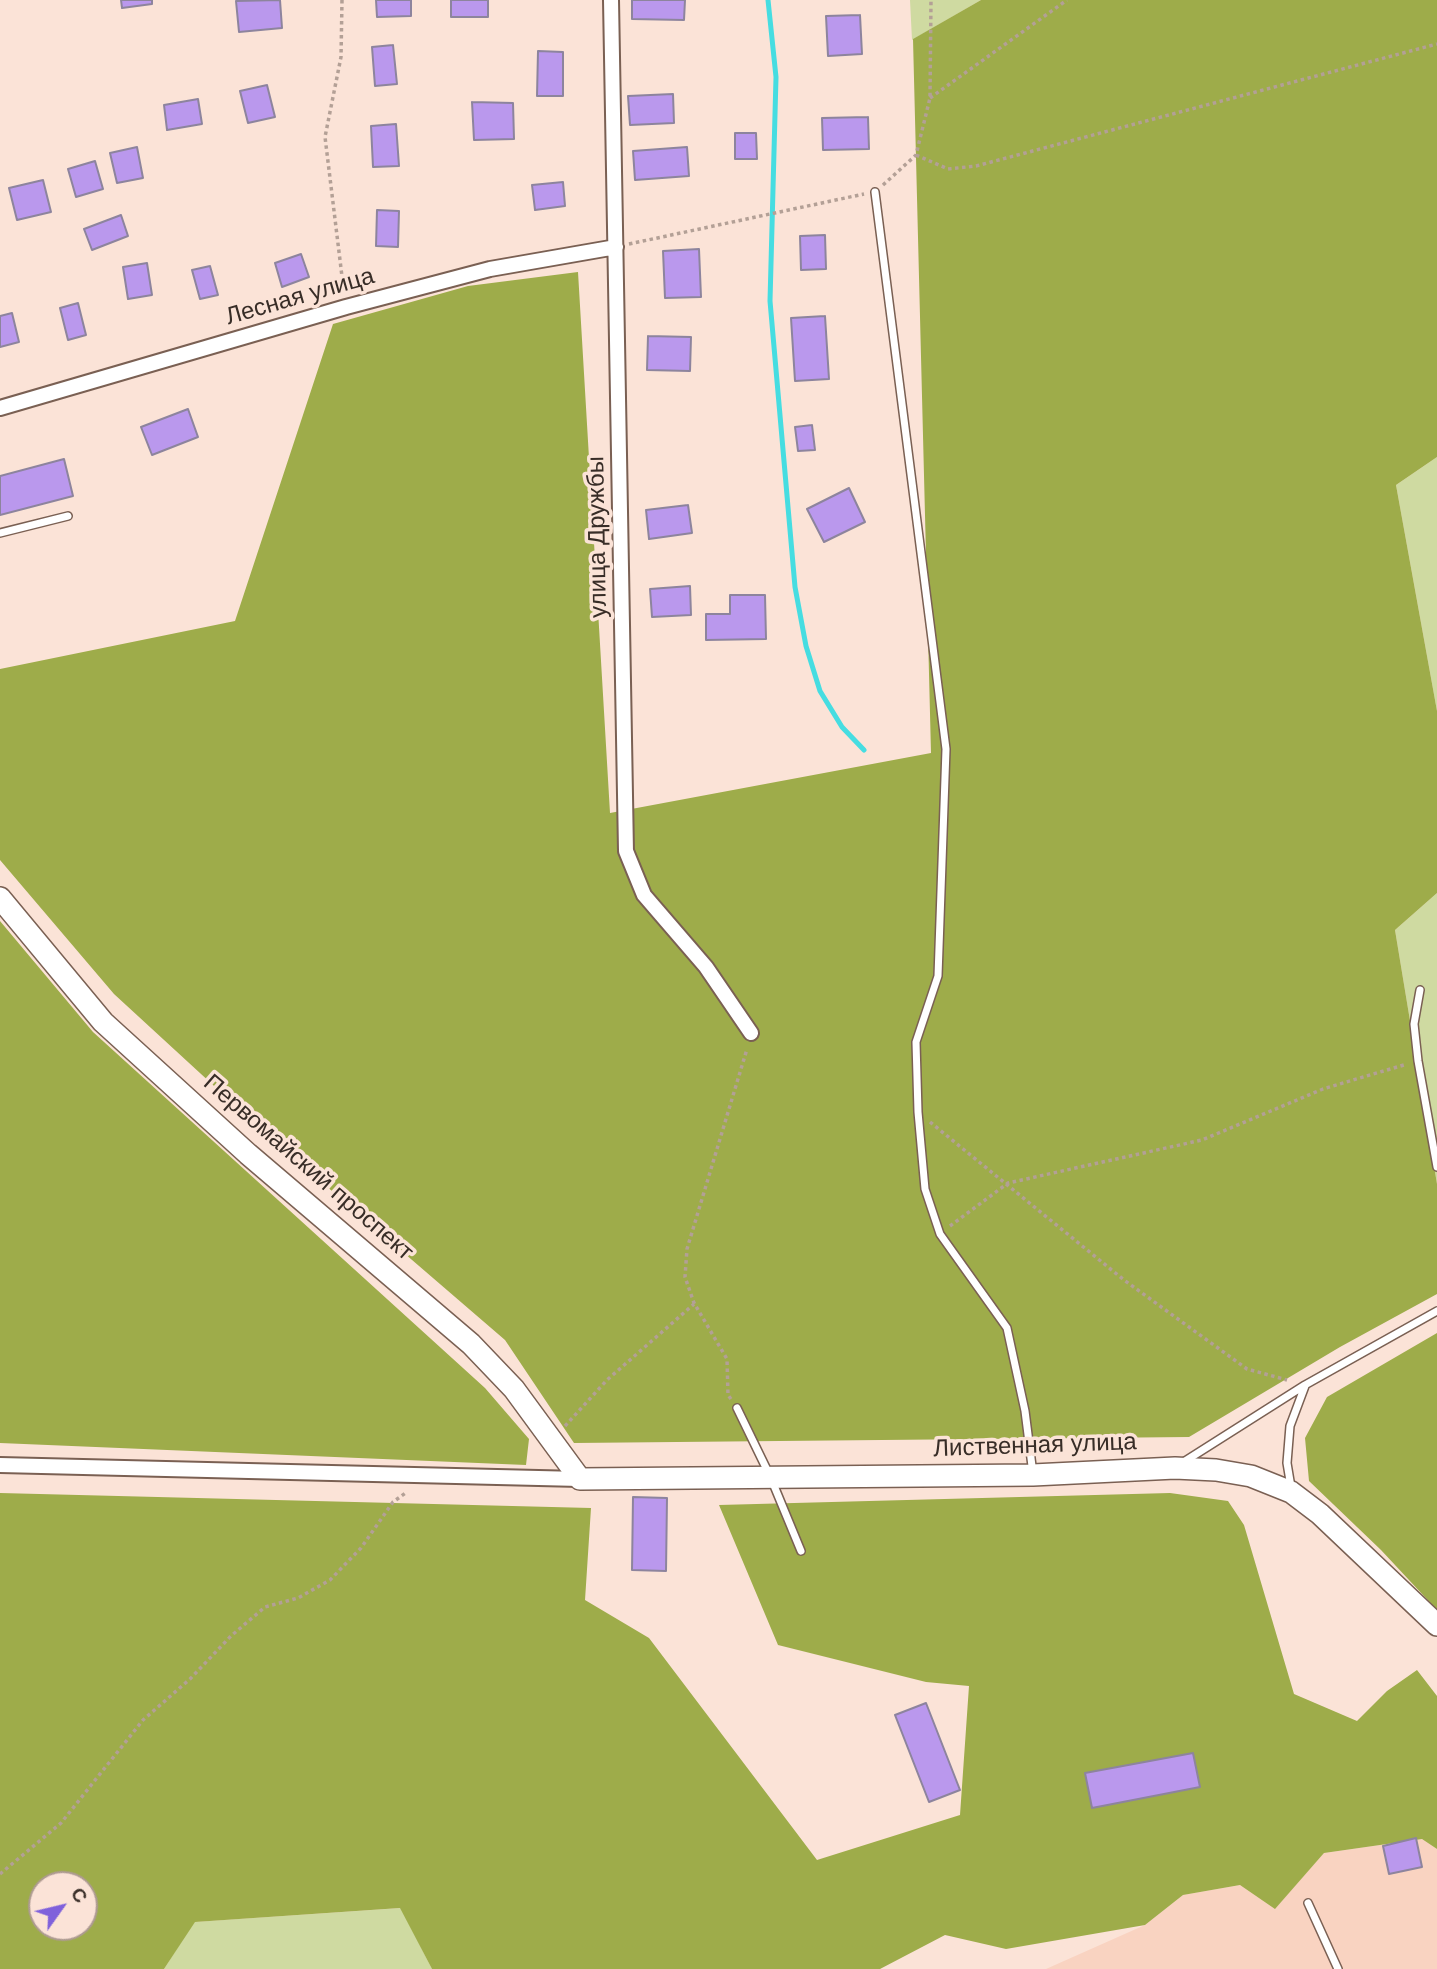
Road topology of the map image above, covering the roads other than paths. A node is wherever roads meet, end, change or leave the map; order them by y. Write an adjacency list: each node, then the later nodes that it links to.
1 (611, 0): 3 (street, улица Дружбы)
2 (875, 192): 16 (lane)
3 (617, 247): 4 (street, Лесная улица); 9 (street, улица Дружбы)
4 (0, 408)
5 (68, 516): 6 (lane)
6 (0, 533)
7 (0, 898): 18 (street, Первомайский проспект)
8 (1420, 990): 10 (lane)
9 (751, 1033)
10 (1437, 1167)
11 (1437, 1311): 12 (lane)
12 (1305, 1385): 15 (lane); 19 (lane)
13 (737, 1408): 17 (lane)
14 (0, 1465): 18 (street)
15 (1175, 1468): 16 (street, Лиственная улица); 19 (street, Лиственная улица)
16 (1033, 1475): 17 (street, Лиственная улица)
17 (770, 1476): 18 (street, Лиственная улица); 20 (lane)
18 (580, 1479)
19 (1291, 1492): 21 (street, Лиственная улица)
20 (801, 1550)
21 (1437, 1625)
22 (1308, 1903): 23 (lane)
23 (1338, 1969)

